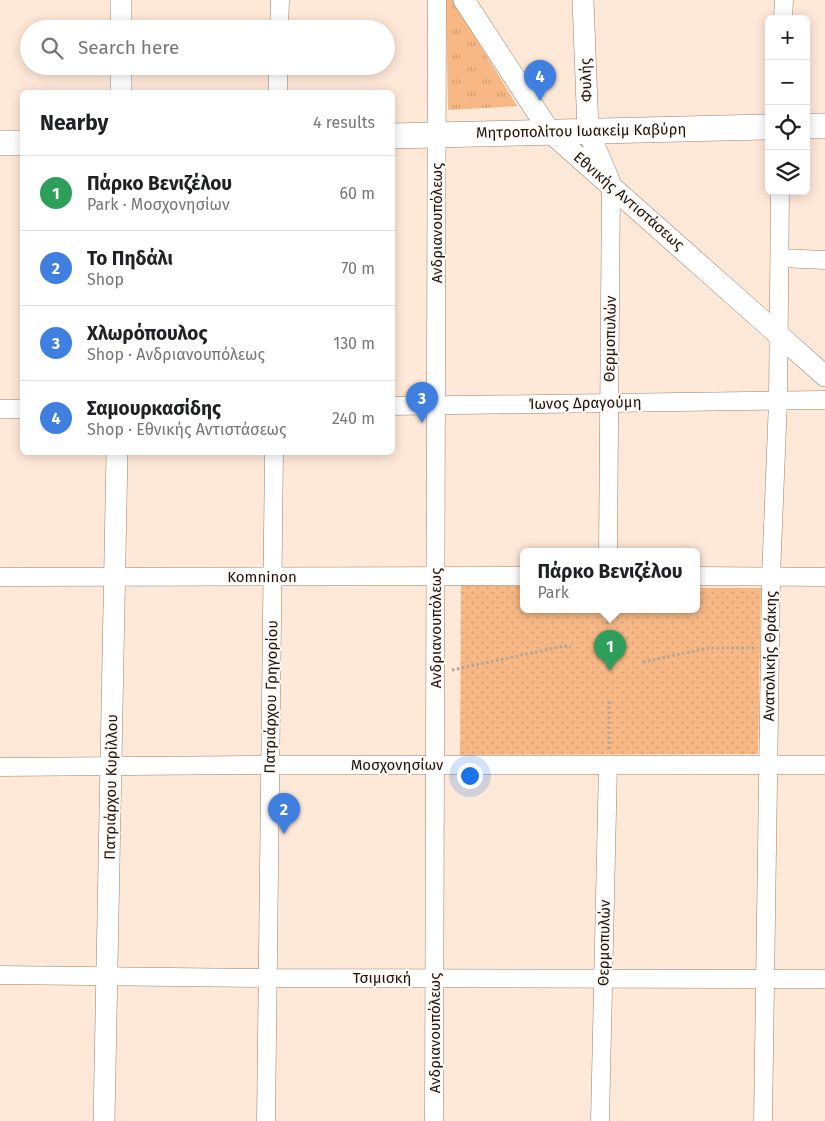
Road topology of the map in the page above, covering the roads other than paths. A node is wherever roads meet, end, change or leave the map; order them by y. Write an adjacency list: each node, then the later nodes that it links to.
1 (121, 0): 8 (street)
2 (280, 0): 9 (street)
3 (437, 0): 19 (street, Ανδριανουπόλεως)
4 (464, 0): 18 (street, Εθνικής Αντιστάσεως)
5 (583, 0): 17 (street, Φυλής)
6 (784, 0): 7 (street)
7 (783, 15)
8 (121, 20)
9 (279, 20)
10 (121, 75): 12 (street)
11 (278, 75): 13 (street)
12 (122, 90)
13 (278, 90)
14 (810, 126): 15 (main road)
15 (825, 126)
16 (765, 127): 17 (main road, Μητροπολίτου Ιωακείμ Καβύρη)
17 (588, 131): 18 (main road, Μητροπολίτου Ιωακείμ Καβύρη); 23 (street, Φυλής)
18 (550, 132): 19 (main road, Μητροπολίτου Ιωακείμ Καβύρη); 23 (street, Εθνικής Αντιστάσεως)
19 (437, 135): 20 (main road, Μητροπολίτου Ιωακείμ Καβύρη); 32 (street, Ανδριανουπόλεως)
20 (395, 136)
21 (0, 143): 22 (main road)
22 (20, 143)
23 (611, 185): 27 (street, Εθνικής Αντιστάσεως); 31 (street, Θερμοπυλών)
24 (780, 195): 25 (street, Ανατολικής Θράκης)
25 (780, 258): 26 (street); 27 (street, Ανατολικής Θράκης)
26 (825, 260)
27 (779, 335): 28 (street, Εθνικής Αντιστάσεως); 30 (street, Ανατολικής Θράκης)
28 (825, 376)
29 (825, 400): 30 (street, Ίωνος Δραγούμη)
30 (778, 401): 31 (street, Ίωνος Δραγούμη); 45 (street, Ανατολικής Θράκης)
31 (609, 403): 32 (street, Ίωνος Δραγούμη); 38 (street, Θερμοπυλών)
32 (436, 405): 33 (street, Ίωνος Δραγούμη); 44 (street, Ανδριανουπόλεως)
33 (395, 406)
34 (0, 409): 35 (street)
35 (20, 409)
36 (117, 455): 42 (street, Πατριάρχου Κυρίλλου)
37 (274, 455): 43 (street, Πατριάρχου Γρηγορίου)
38 (608, 548)
39 (520, 576): 44 (street, Komninon)
40 (700, 576): 45 (street)
41 (0, 577): 42 (street, Komninon)
42 (115, 577): 43 (street, Komninon); 52 (street, Πατριάρχου Κυρίλλου)
43 (272, 577): 44 (street, Komninon); 47 (street, Πατριάρχου Γρηγορίου)
44 (436, 577): 48 (street, Ανδριανουπόλεως)
45 (771, 577): 46 (street); 50 (street, Ανατολικής Θράκης)
46 (825, 577)
47 (270, 765): 48 (street, Μοσχονησίων); 52 (street, Μοσχονησίων); 56 (street, Πατριάρχου Γρηγορίου)
48 (436, 765): 49 (street, Μοσχονησίων); 57 (street, Ανδριανουπόλεως)
49 (608, 765): 50 (street, Μοσχονησίων); 58 (street, Θερμοπυλών)
50 (768, 765): 51 (street, Μοσχονησίων); 59 (street, Ανατολικής Θράκης)
51 (825, 765)
52 (111, 766): 53 (street, Μοσχονησίων); 55 (street, Πατριάρχου Κυρίλλου)
53 (0, 767)
54 (0, 975): 55 (street, Τσιμισκή)
55 (107, 976): 56 (street, Τσιμισκή); 61 (street, Πατριάρχου Κυρίλλου)
56 (267, 978): 57 (street, Τσιμισκή); 62 (street, Πατριάρχου Γρηγορίου)
57 (435, 978): 58 (street, Τσιμισκή); 63 (street, Ανδριανουπόλεως)
58 (603, 978): 59 (street, Τσιμισκή); 64 (street, Θερμοπυλών)
59 (765, 978): 60 (street, Τσιμισκή); 65 (street, Ανατολικής Θράκης)
60 (825, 979)
61 (104, 1121)
62 (266, 1121)
63 (434, 1121)
64 (600, 1121)
65 (763, 1121)

